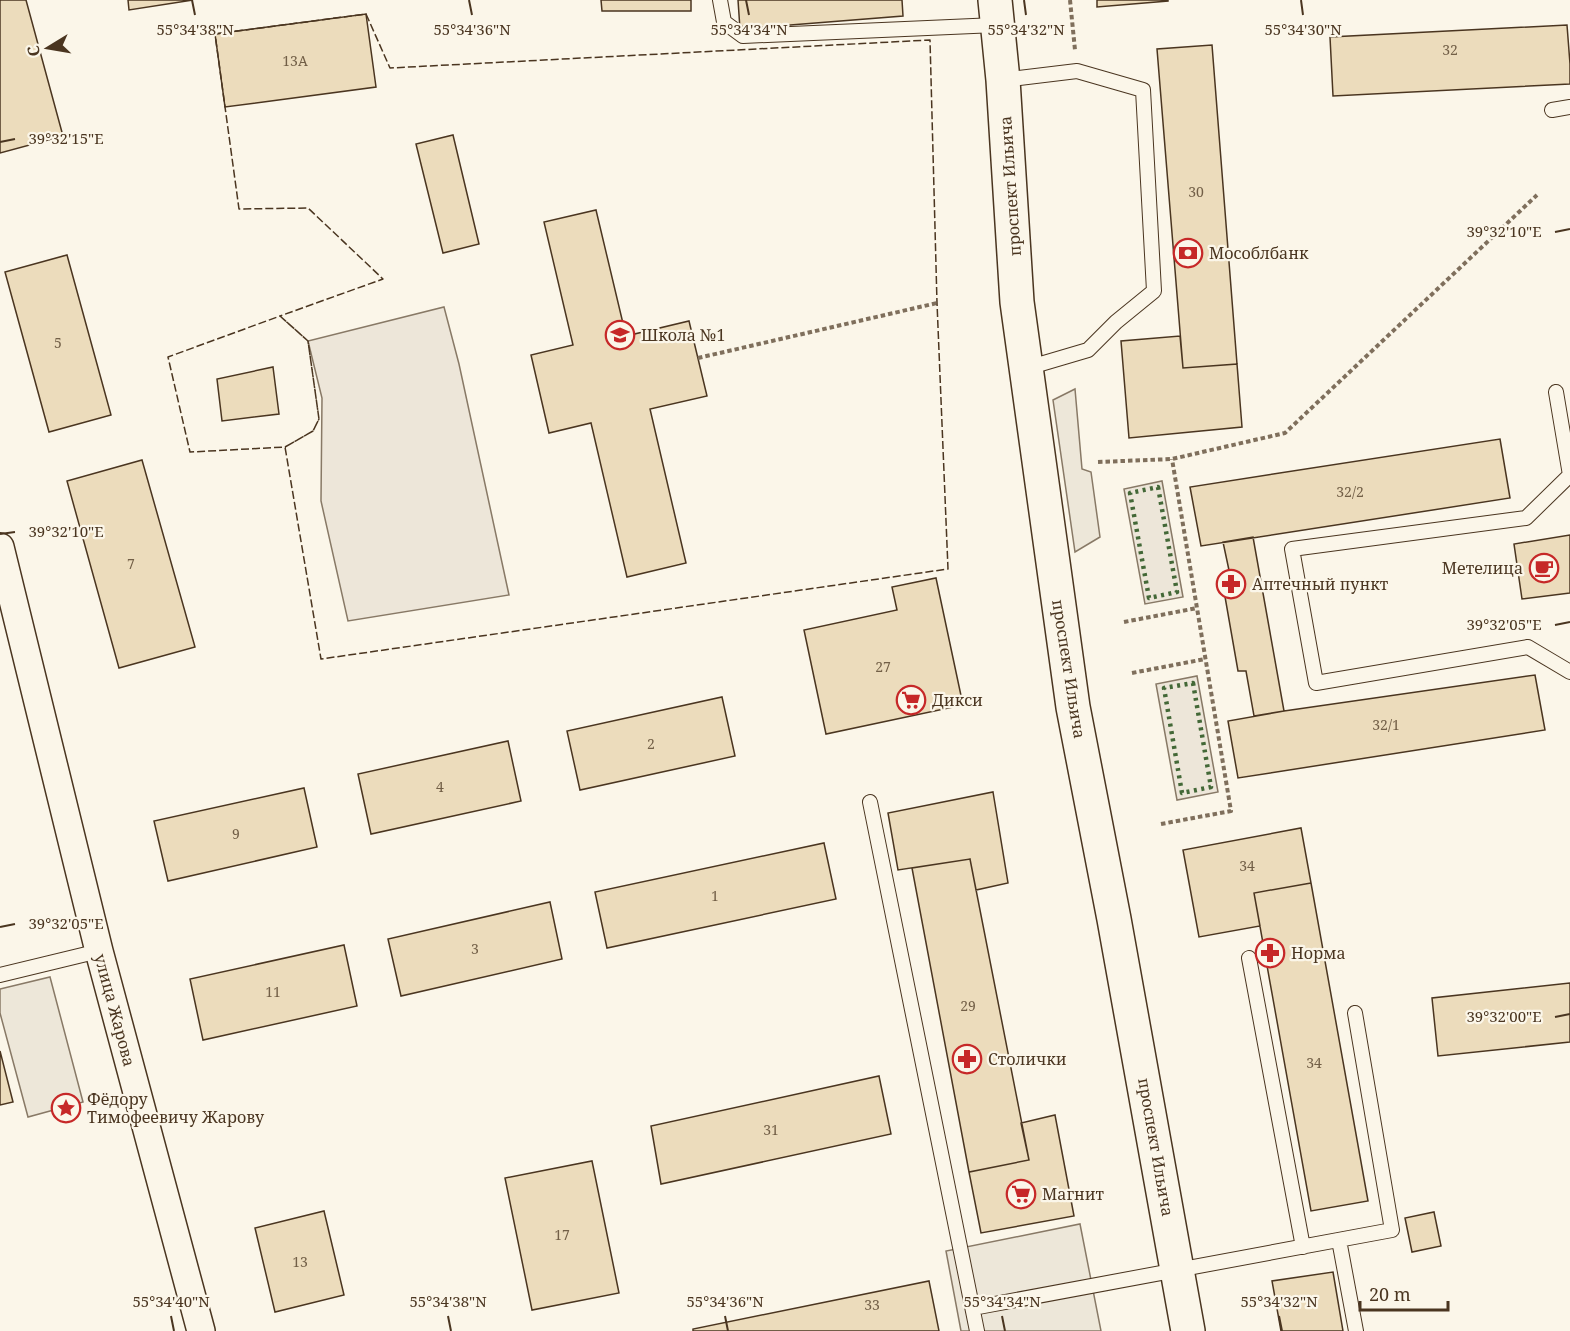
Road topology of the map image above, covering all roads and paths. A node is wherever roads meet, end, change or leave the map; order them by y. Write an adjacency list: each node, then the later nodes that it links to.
1 (720, 0): 3 (lane)
2 (1070, 0): 4 (path)
3 (995, 13): 5 (street, проспект Ильича)
4 (1077, 71): 5 (lane); 11 (lane)
5 (1003, 80): 11 (street, проспект Ильича)
6 (1570, 107): 7 (lane)
7 (1552, 110)
8 (1537, 195): 13 (path)
9 (937, 303): 10 (path)
10 (698, 358)
11 (1026, 369): 30 (street, проспект Ильича)
12 (1556, 392): 15 (lane)
13 (1172, 459): 14 (path); 17 (path)
14 (1098, 462)
15 (1570, 475): 20 (lane)
16 (0, 548): 24 (street, улица Жарова)
17 (1197, 608): 18 (path); 19 (path)
18 (1124, 622)
19 (1205, 659): 21 (path); 23 (path)
20 (1570, 672)
21 (1132, 673)
22 (870, 802): 31 (lane)
23 (1161, 824)
24 (99, 951): 26 (lane); 32 (street, улица Жарова)
25 (1250, 958): 29 (lane)
26 (0, 975)
27 (1355, 1013): 28 (lane)
28 (1339, 1240): 29 (lane); 35 (lane)
29 (1303, 1247): 30 (lane)
30 (1177, 1269): 31 (lane); 34 (street, проспект Ильича)
31 (973, 1308): 33 (lane)
32 (201, 1331)
33 (977, 1331)
34 (1188, 1331)
35 (1356, 1331)

